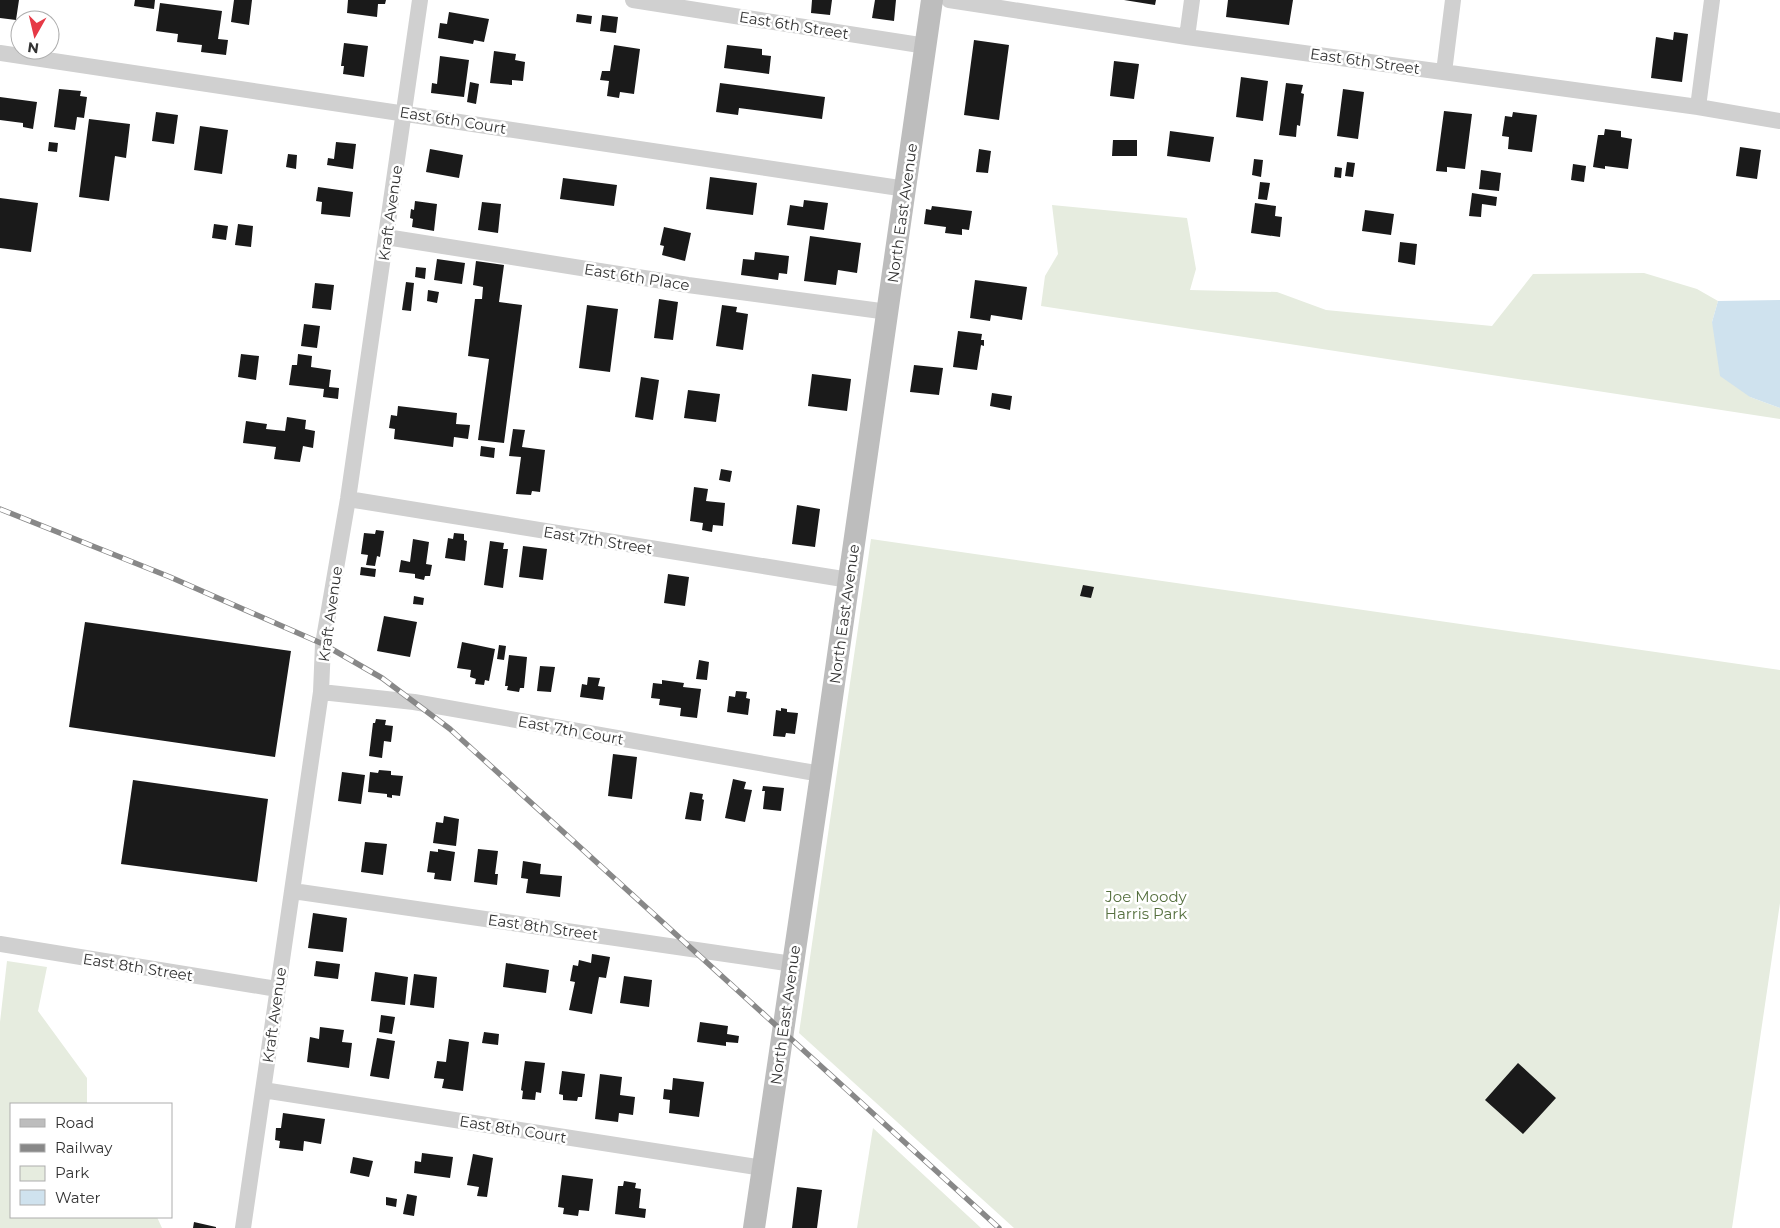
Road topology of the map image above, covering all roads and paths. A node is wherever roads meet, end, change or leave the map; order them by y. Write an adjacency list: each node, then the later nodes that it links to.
1 (420, 0): 14 (street, Kraft Avenue)
2 (633, 0): 8 (street, East 6th Street)
3 (932, 0): 10 (main road, North East Avenue)
4 (949, 0): 9 (street, East 6th Street)
5 (1192, 0): 9 (street)
6 (1453, 0): 12 (street)
7 (1712, 0): 13 (street)
8 (673, 3): 10 (street, East 6th Street)
9 (1187, 37): 12 (street, East 6th Street)
10 (926, 46): 16 (main road, North East Avenue)
11 (0, 53): 14 (street, East 6th Court)
12 (1444, 72): 13 (street, East 6th Street)
13 (1698, 108): 15 (street, East 6th Street)
14 (404, 112): 16 (street, East 6th Court); 17 (street, Kraft Avenue)
15 (1780, 121)
16 (906, 189): 18 (main road, North East Avenue)
17 (386, 237): 18 (street, East 6th Place); 19 (street, Kraft Avenue)
18 (888, 312): 20 (main road, North East Avenue)
19 (348, 499): 20 (street, East 7th Street); 21 (street, Kraft Avenue)
20 (849, 580): 22 (main road, North East Avenue)
21 (321, 692): 22 (street, East 7th Court); 23 (street, Kraft Avenue)
22 (821, 774): 25 (main road, North East Avenue)
23 (293, 890): 25 (street, East 8th Street); 26 (street, Kraft Avenue)
24 (0, 944): 26 (street, East 8th Street)
25 (793, 964): 28 (main road, North East Avenue)
26 (277, 989): 27 (street, Kraft Avenue)
27 (263, 1090): 28 (street, East 8th Court); 29 (street, Kraft Avenue)
28 (763, 1168): 30 (main road, North East Avenue)
29 (243, 1228)
30 (754, 1228)

